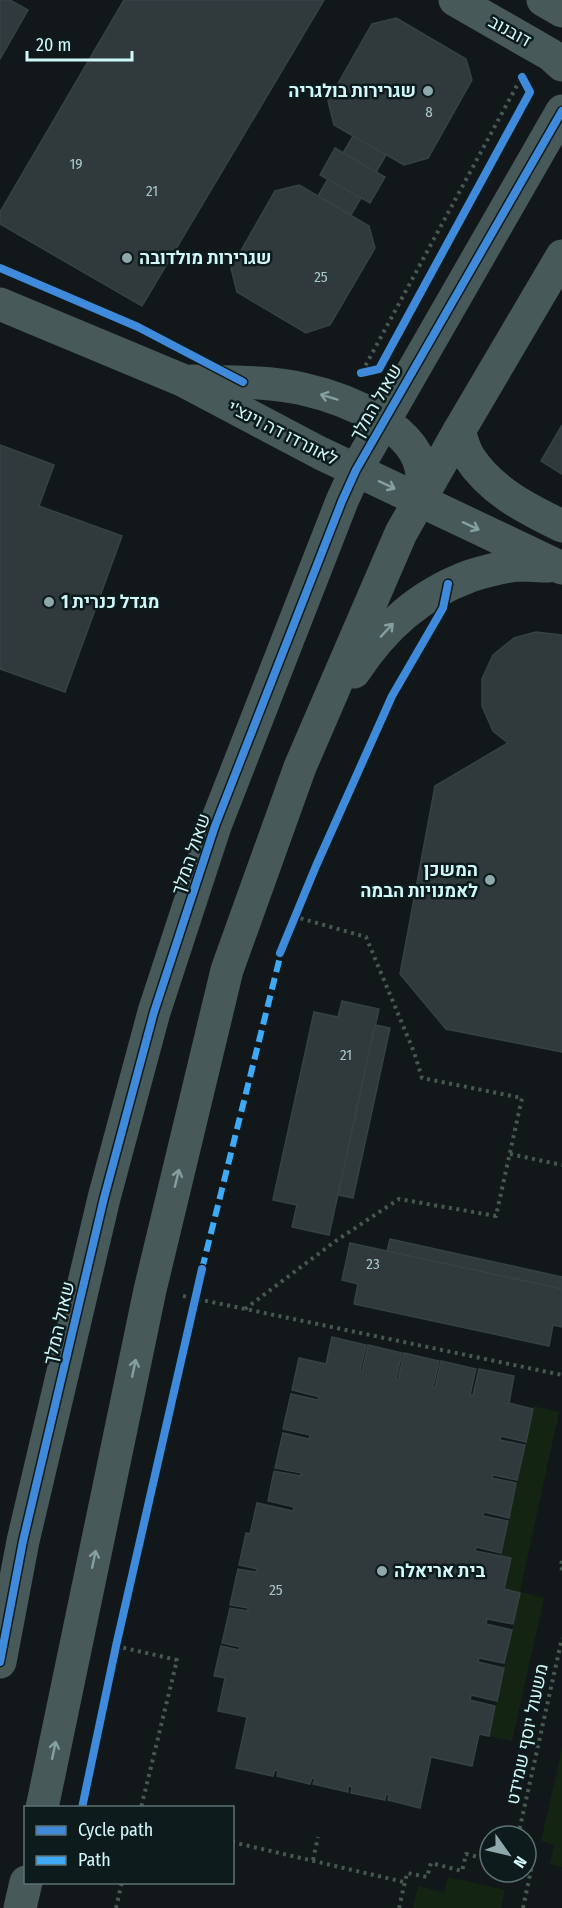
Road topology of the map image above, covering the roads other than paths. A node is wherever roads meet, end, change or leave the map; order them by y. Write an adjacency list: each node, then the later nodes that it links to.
1 (455, 0): 4 (street, דובנוב)
2 (543, 0): 3 (street)
3 (562, 10)
4 (562, 65)
5 (562, 111): 9 (street, שאול המלך)
6 (562, 256): 10 (street)
7 (0, 304): 8 (street, לאונרדו דה וינצ'י)
8 (182, 380): 9 (street, one-way to 8); 11 (street, לאונרדו דה וינצ'י)
9 (382, 421): 11 (street, שאול המלך); 12 (street)
10 (459, 431): 12 (street); 13 (street)
11 (356, 470): 12 (street, לאונרדו דה וינצ'י, one-way to 12); 16 (street, שאול המלך)
12 (419, 500): 14 (street, לאונרדו דה וינצ'י, one-way to 14); 15 (street)
13 (562, 526)
14 (561, 568): 15 (street, one-way to 14)
15 (300, 767): 17 (street, one-way to 15)
16 (0, 1662)
17 (42, 1806)
18 (26, 1884): 19 (street)
19 (20, 1908)

